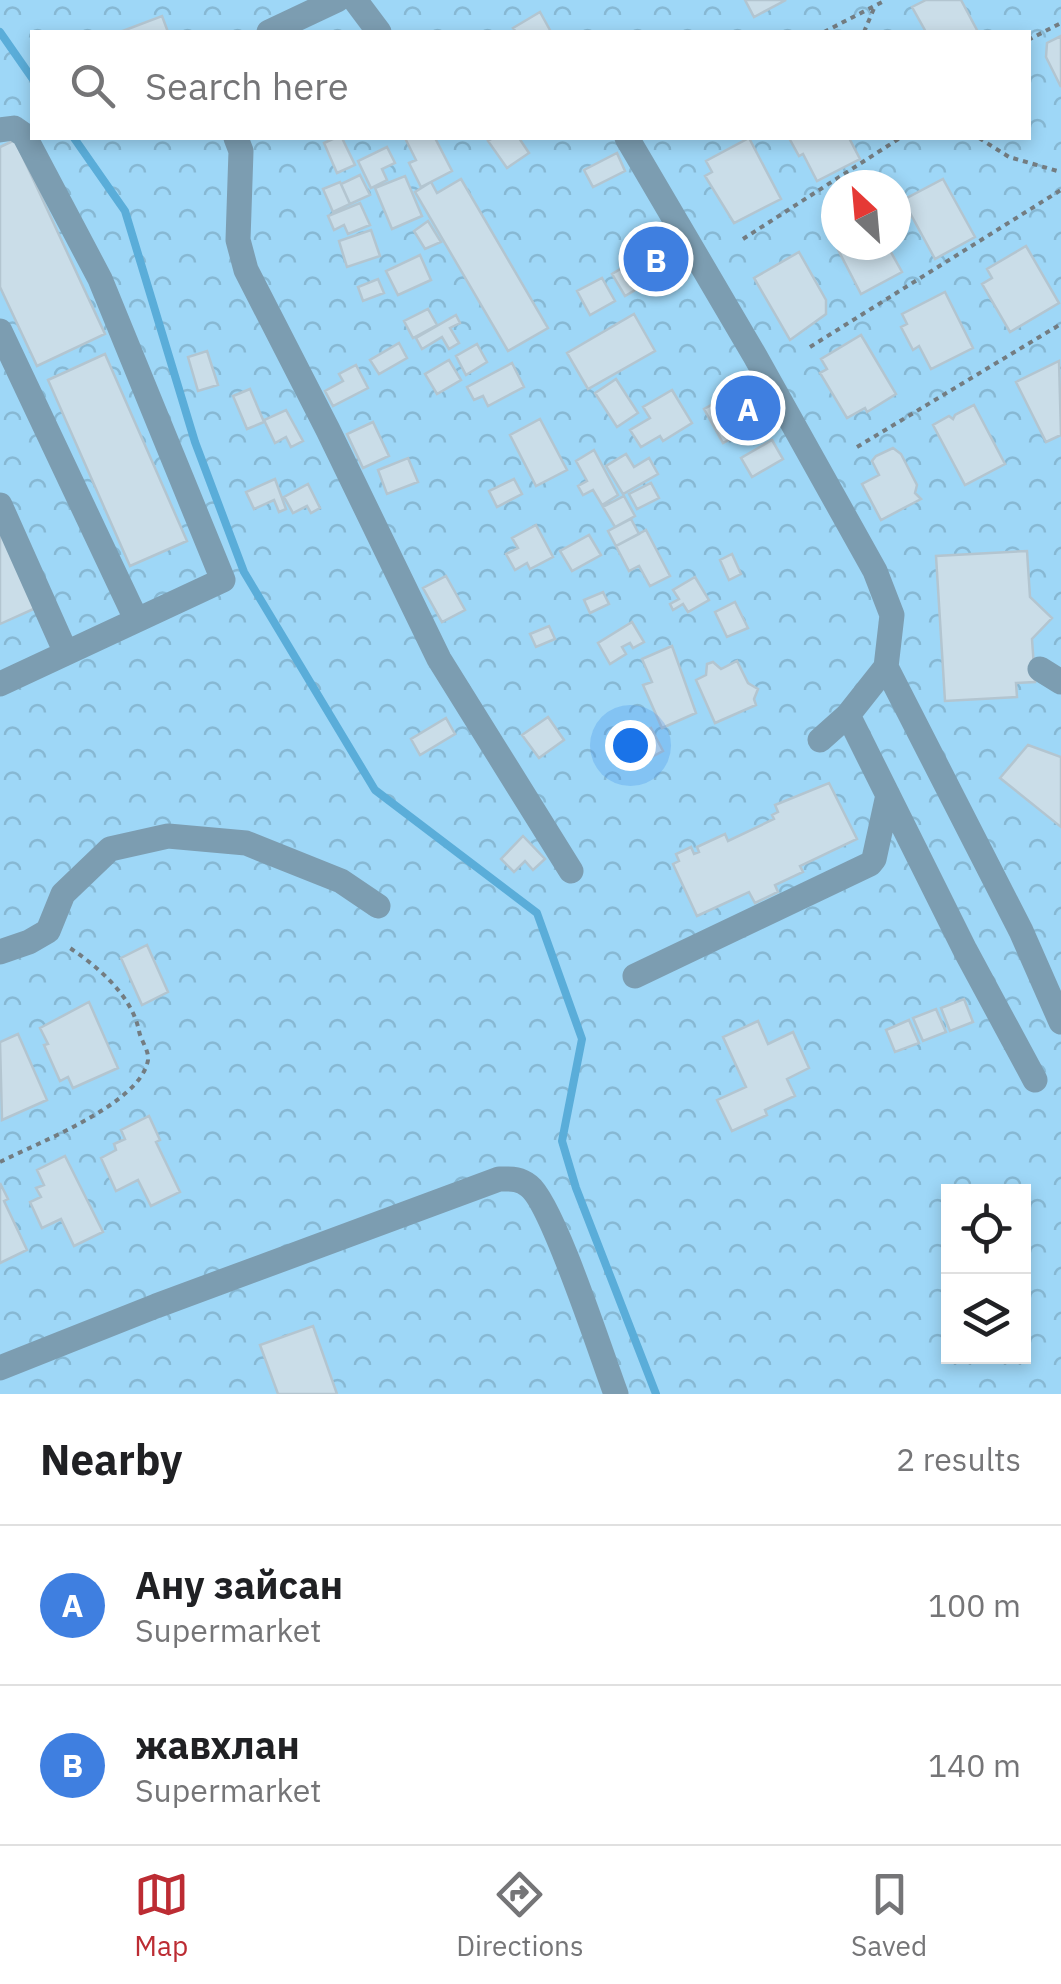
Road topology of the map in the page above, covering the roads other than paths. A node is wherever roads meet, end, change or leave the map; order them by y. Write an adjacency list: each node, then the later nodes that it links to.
1 (337, 0): 3 (street)
2 (355, 0): 4 (street)
3 (273, 30)
4 (377, 30)
5 (0, 130): 10 (street)
6 (237, 140): 17 (street)
7 (629, 140): 12 (street)
8 (0, 330): 10 (street)
9 (0, 505): 11 (street)
10 (136, 619): 11 (street)
11 (66, 653): 13 (street)
12 (886, 667): 14 (street); 21 (street)
13 (0, 684)
14 (848, 715): 15 (street); 16 (street)
15 (820, 740)
16 (888, 795): 20 (street); 22 (street)
17 (571, 871)
18 (378, 906): 19 (street)
19 (0, 952)
20 (635, 976)
21 (1061, 1022)
22 (1034, 1080)
23 (0, 1368): 24 (street)
24 (616, 1394)

